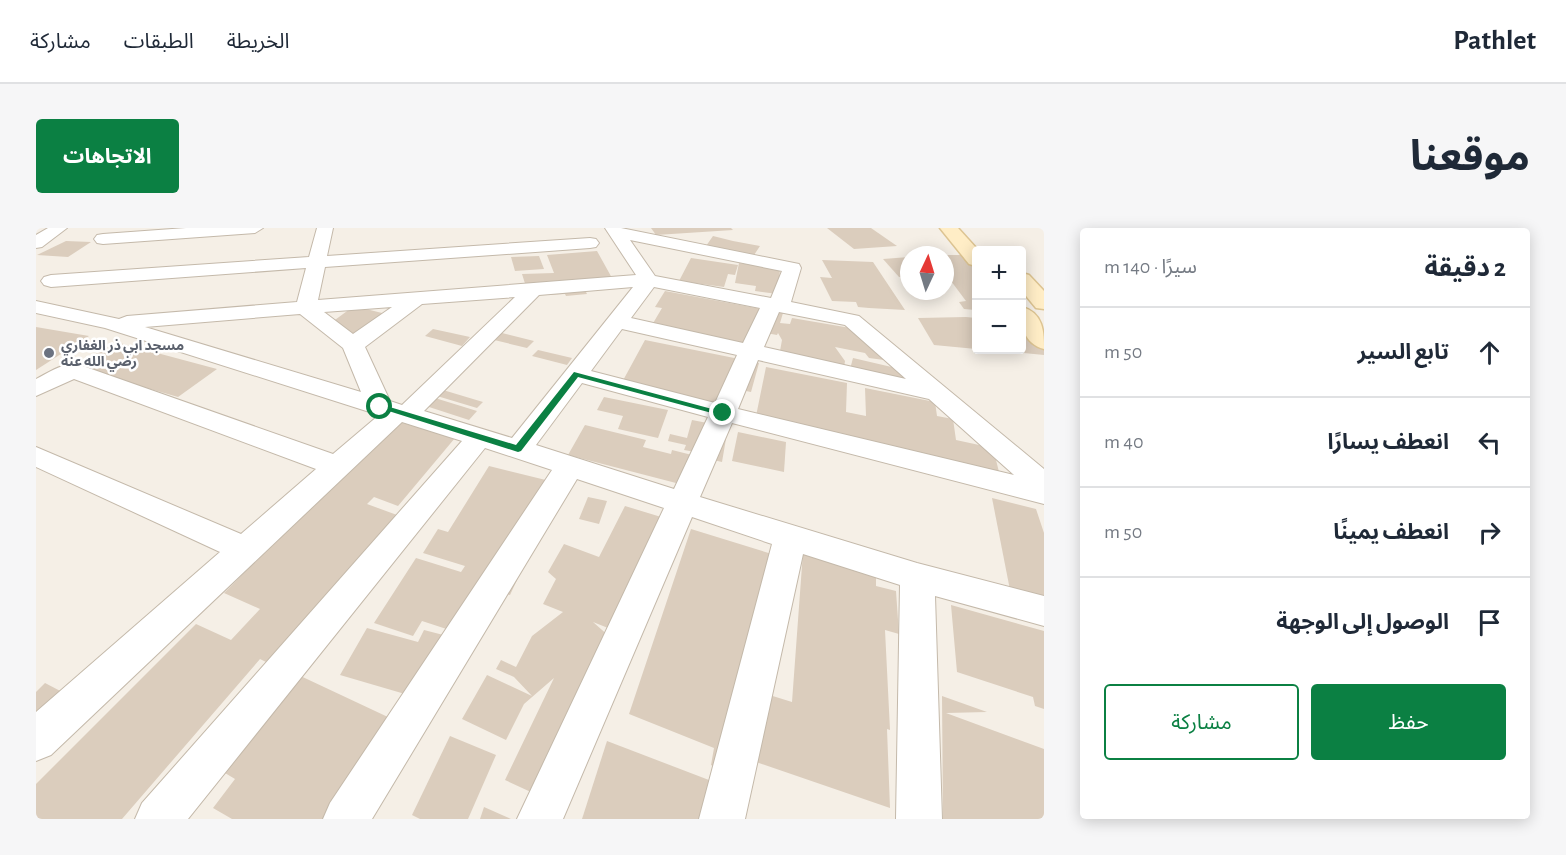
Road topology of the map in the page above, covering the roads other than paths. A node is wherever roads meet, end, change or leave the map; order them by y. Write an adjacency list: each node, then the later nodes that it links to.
1 (59, 228): 8 (street)
2 (255, 228): 6 (street)
3 (325, 228): 10 (street)
4 (950, 228): 9 (main road)
5 (615, 230): 11 (street); 19 (street)
6 (110, 234): 12 (street)
7 (586, 236): 10 (street); 13 (street)
8 (36, 243)
9 (972, 255)
10 (315, 262): 12 (street); 21 (street)
11 (649, 280): 13 (street); 19 (street); 23 (street)
12 (51, 281): 16 (street)
13 (613, 283): 15 (street)
14 (1026, 283): 18 (main road)
15 (534, 289): 17 (street); 31 (street)
16 (36, 295)
17 (416, 299): 21 (street); 26 (street)
18 (1044, 303)
19 (776, 304): 27 (street); 30 (street)
20 (36, 308): 24 (street)
21 (306, 309): 24 (street); 26 (street)
22 (1026, 319): 25 (main road)
23 (617, 321): 27 (street); 28 (street)
24 (110, 323): 31 (street)
25 (1044, 342)
26 (353, 345): 31 (street)
27 (751, 350): 30 (street); 32 (street)
28 (576, 374): 32 (street); 34 (street)
29 (36, 389): 36 (street)
30 (937, 393): 38 (street)
31 (395, 411): 33 (street); 36 (street)
32 (723, 413): 39 (street); 40 (street)
33 (480, 437): 34 (street); 46 (street)
34 (518, 449): 37 (street)
35 (36, 456): 42 (street)
36 (338, 466): 42 (street)
37 (570, 466): 40 (street); 47 (street)
38 (1044, 485)
39 (1044, 493)
40 (683, 504): 41 (street); 48 (street)
41 (790, 538): 43 (street); 49 (street)
42 (246, 549): 45 (street)
43 (917, 577): 44 (street); 50 (street)
44 (1044, 611)
45 (36, 740)
46 (158, 819)
47 (346, 819)
48 (540, 819)
49 (722, 819)
50 (919, 819)

